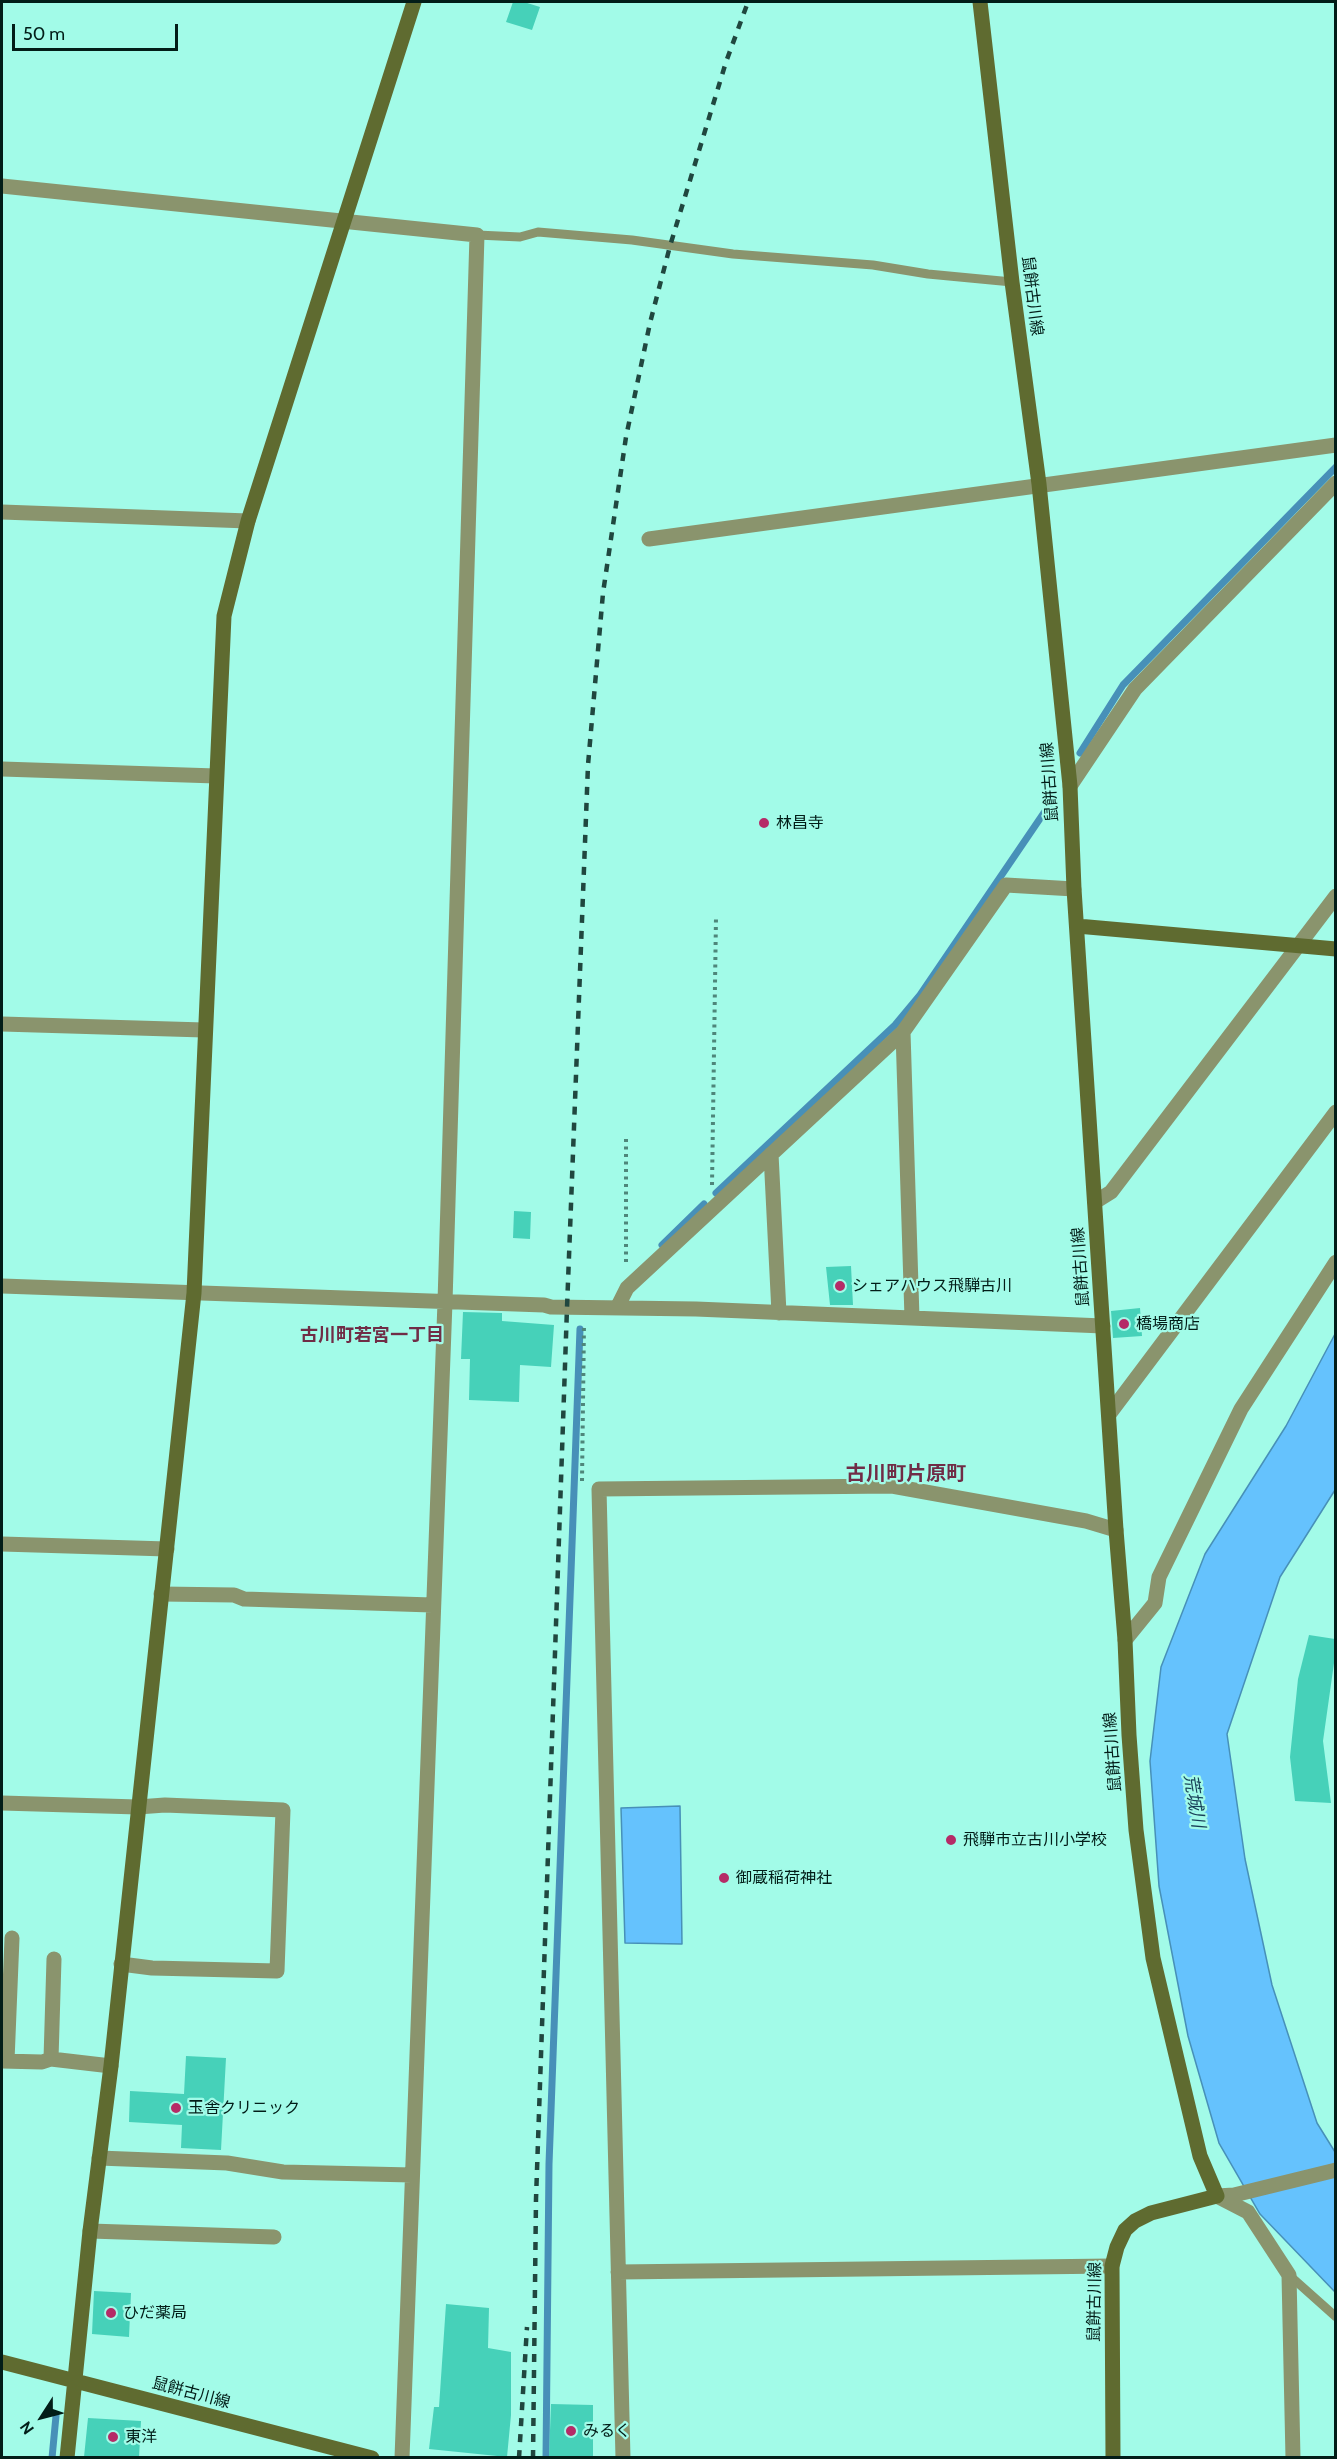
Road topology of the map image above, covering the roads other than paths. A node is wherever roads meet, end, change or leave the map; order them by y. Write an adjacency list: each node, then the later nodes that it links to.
1 (414, 2): 4 (main road)
2 (980, 2): 6 (main road, 鼠餅古川線)
3 (2, 186): 4 (street)
4 (343, 223): 5 (street); 11 (main road)
5 (477, 235): 6 (lane); 30 (street)
6 (1012, 282): 9 (main road, 鼠餅古川線)
7 (1335, 445): 9 (street)
8 (1335, 483): 15 (street)
9 (1039, 484): 12 (street); 15 (main road, 鼠餅古川線)
10 (2, 512): 11 (street)
11 (248, 520): 14 (main road)
12 (650, 539)
13 (2, 768): 14 (street)
14 (216, 776): 22 (main road)
15 (1070, 786): 16 (main road, 鼠餅古川線)
16 (1074, 889): 18 (main road, 鼠餅古川線); 23 (street)
17 (1335, 896): 19 (street)
18 (1077, 926): 19 (main road); 26 (main road, 鼠餅古川線)
19 (1299, 945): 20 (main road); 26 (street)
20 (1335, 950)
21 (2, 1024): 22 (street)
22 (204, 1030): 29 (main road)
23 (903, 1032): 25 (street); 33 (street)
24 (1335, 1112): 35 (street)
25 (771, 1154): 31 (street); 32 (street)
26 (1095, 1202): 34 (main road, 鼠餅古川線)
27 (1335, 1262): 41 (street)
28 (2, 1286): 29 (street)
29 (194, 1293): 30 (street); 38 (main road)
30 (445, 1302): 31 (street); 40 (street)
31 (617, 1308): 32 (street)
32 (779, 1313): 33 (street)
33 (912, 1318): 34 (street)
34 (1103, 1326): 35 (main road, 鼠餅古川線)
35 (1110, 1413): 36 (main road, 鼠餅古川線)
36 (1116, 1530): 41 (main road, 鼠餅古川線); 57 (street)
37 (2, 1544): 38 (street)
38 (167, 1549): 39 (main road)
39 (161, 1594): 40 (street); 43 (main road)
40 (432, 1605): 52 (street)
41 (1125, 1640): 53 (main road, 鼠餅古川線)
42 (2, 1803): 43 (street)
43 (138, 1808): 46 (main road); 46 (street)
44 (12, 1938): 48 (street)
45 (54, 1959): 47 (street)
46 (121, 1964): 49 (main road)
47 (51, 2059): 48 (street); 49 (street)
48 (4, 2061)
49 (111, 2066): 50 (main road)
50 (99, 2158): 52 (street); 54 (main road)
51 (1335, 2169): 53 (street)
52 (412, 2175): 64 (street)
53 (1217, 2196): 56 (main road, 鼠餅古川線); 58 (street)
54 (90, 2230): 55 (street); 61 (main road)
55 (274, 2237)
56 (1112, 2266): 57 (street); 66 (main road, 鼠餅古川線)
57 (618, 2272): 65 (street)
58 (1289, 2275): 59 (lane); 67 (street)
59 (1335, 2317)
60 (2, 2362): 61 (main road, 鼠餅古川線)
61 (75, 2382): 62 (main road); 63 (main road, 鼠餅古川線)
62 (67, 2457)
63 (372, 2457)
64 (402, 2457)
65 (623, 2457)
66 (1113, 2457)
67 (1293, 2457)

